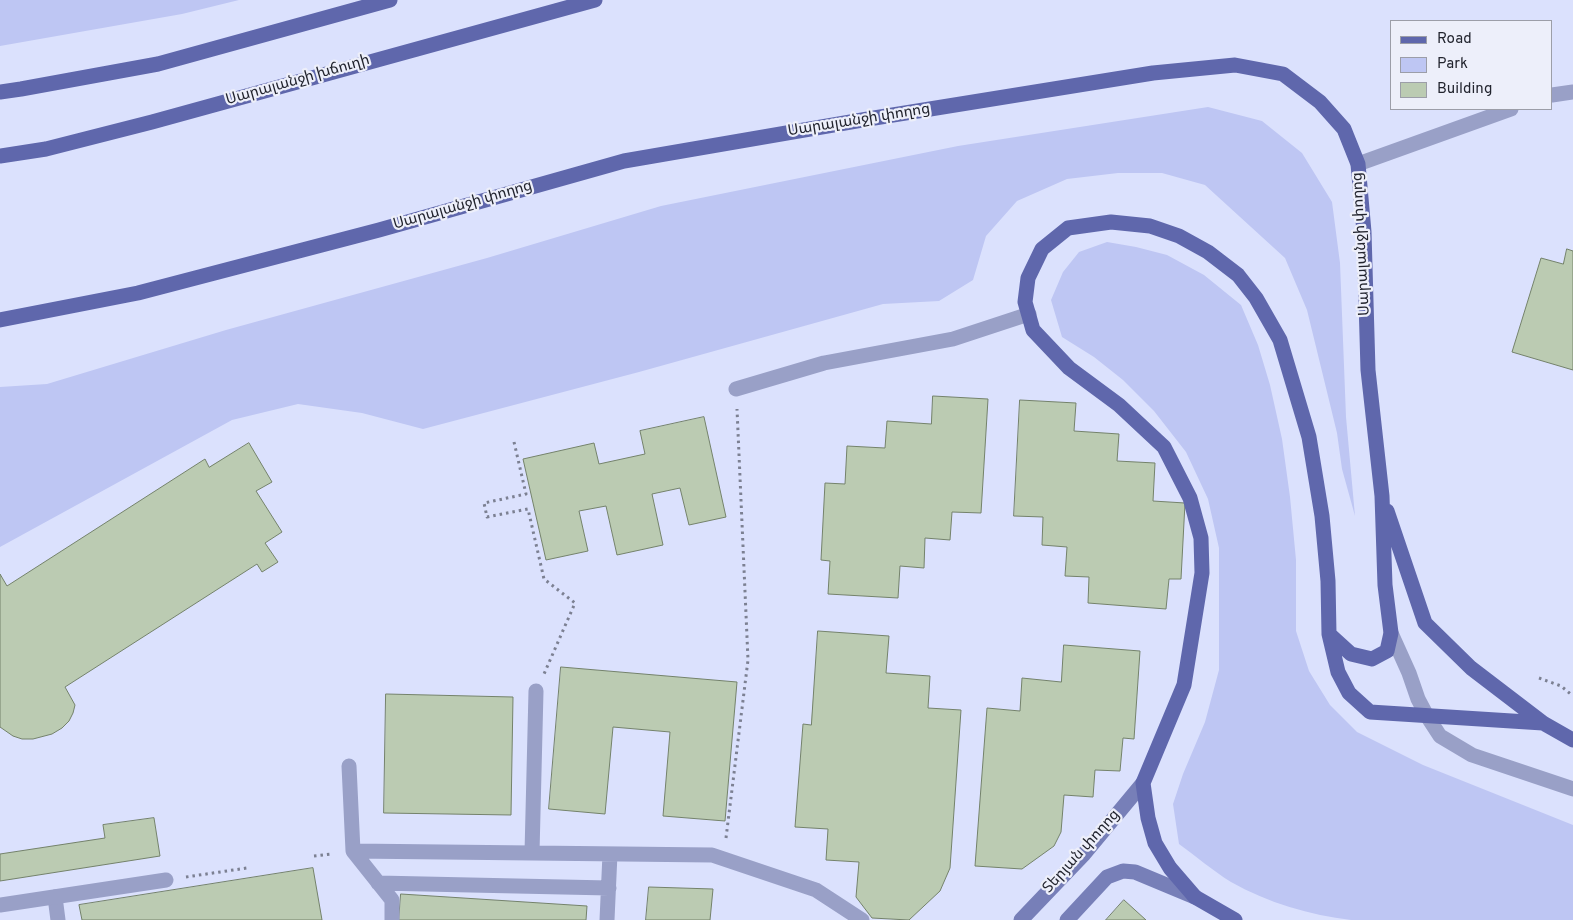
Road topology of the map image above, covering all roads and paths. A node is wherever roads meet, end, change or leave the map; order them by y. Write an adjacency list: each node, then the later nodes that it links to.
1 (390, 0): 3 (main road)
2 (595, 0): 7 (main road, Սարալանջի խճուղի)
3 (0, 92)
4 (1573, 92): 5 (street)
5 (1553, 96)
6 (1508, 110): 8 (street)
7 (0, 156)
8 (1358, 164): 10 (main road, Սարալանջի փողոց); 13 (main road, Սարալանջի փողոց)
9 (1029, 314): 11 (street); 15 (main road); 23 (main road)
10 (0, 320)
11 (736, 389): 28 (path)
12 (514, 442): 17 (path)
13 (1382, 496): 14 (main road); 20 (main road)
14 (1391, 633): 15 (main road); 19 (street)
15 (1329, 634): 19 (main road)
16 (1539, 678): 18 (path)
17 (536, 691): 26 (street)
18 (1573, 696)
19 (1427, 716): 20 (main road); 24 (street)
20 (1543, 723): 21 (main road)
21 (1573, 740)
22 (349, 766): 25 (street)
23 (1143, 784): 34 (main road); 40 (street, Տերյան փողոց)
24 (1573, 789)
25 (353, 851): 26 (street); 31 (street)
26 (532, 853): 27 (street)
27 (610, 854): 28 (street); 32 (street)
28 (724, 859): 39 (street)
29 (247, 868): 30 (path)
30 (166, 880): 33 (street)
31 (378, 883): 32 (street); 37 (street)
32 (609, 888): 38 (street)
33 (55, 897): 35 (street); 36 (street)
34 (1194, 897): 41 (street); 42 (main road)
35 (0, 905)
36 (58, 920)
37 (392, 920)
38 (607, 920)
39 (862, 920)
40 (1021, 920)
41 (1067, 920)
42 (1235, 920)

